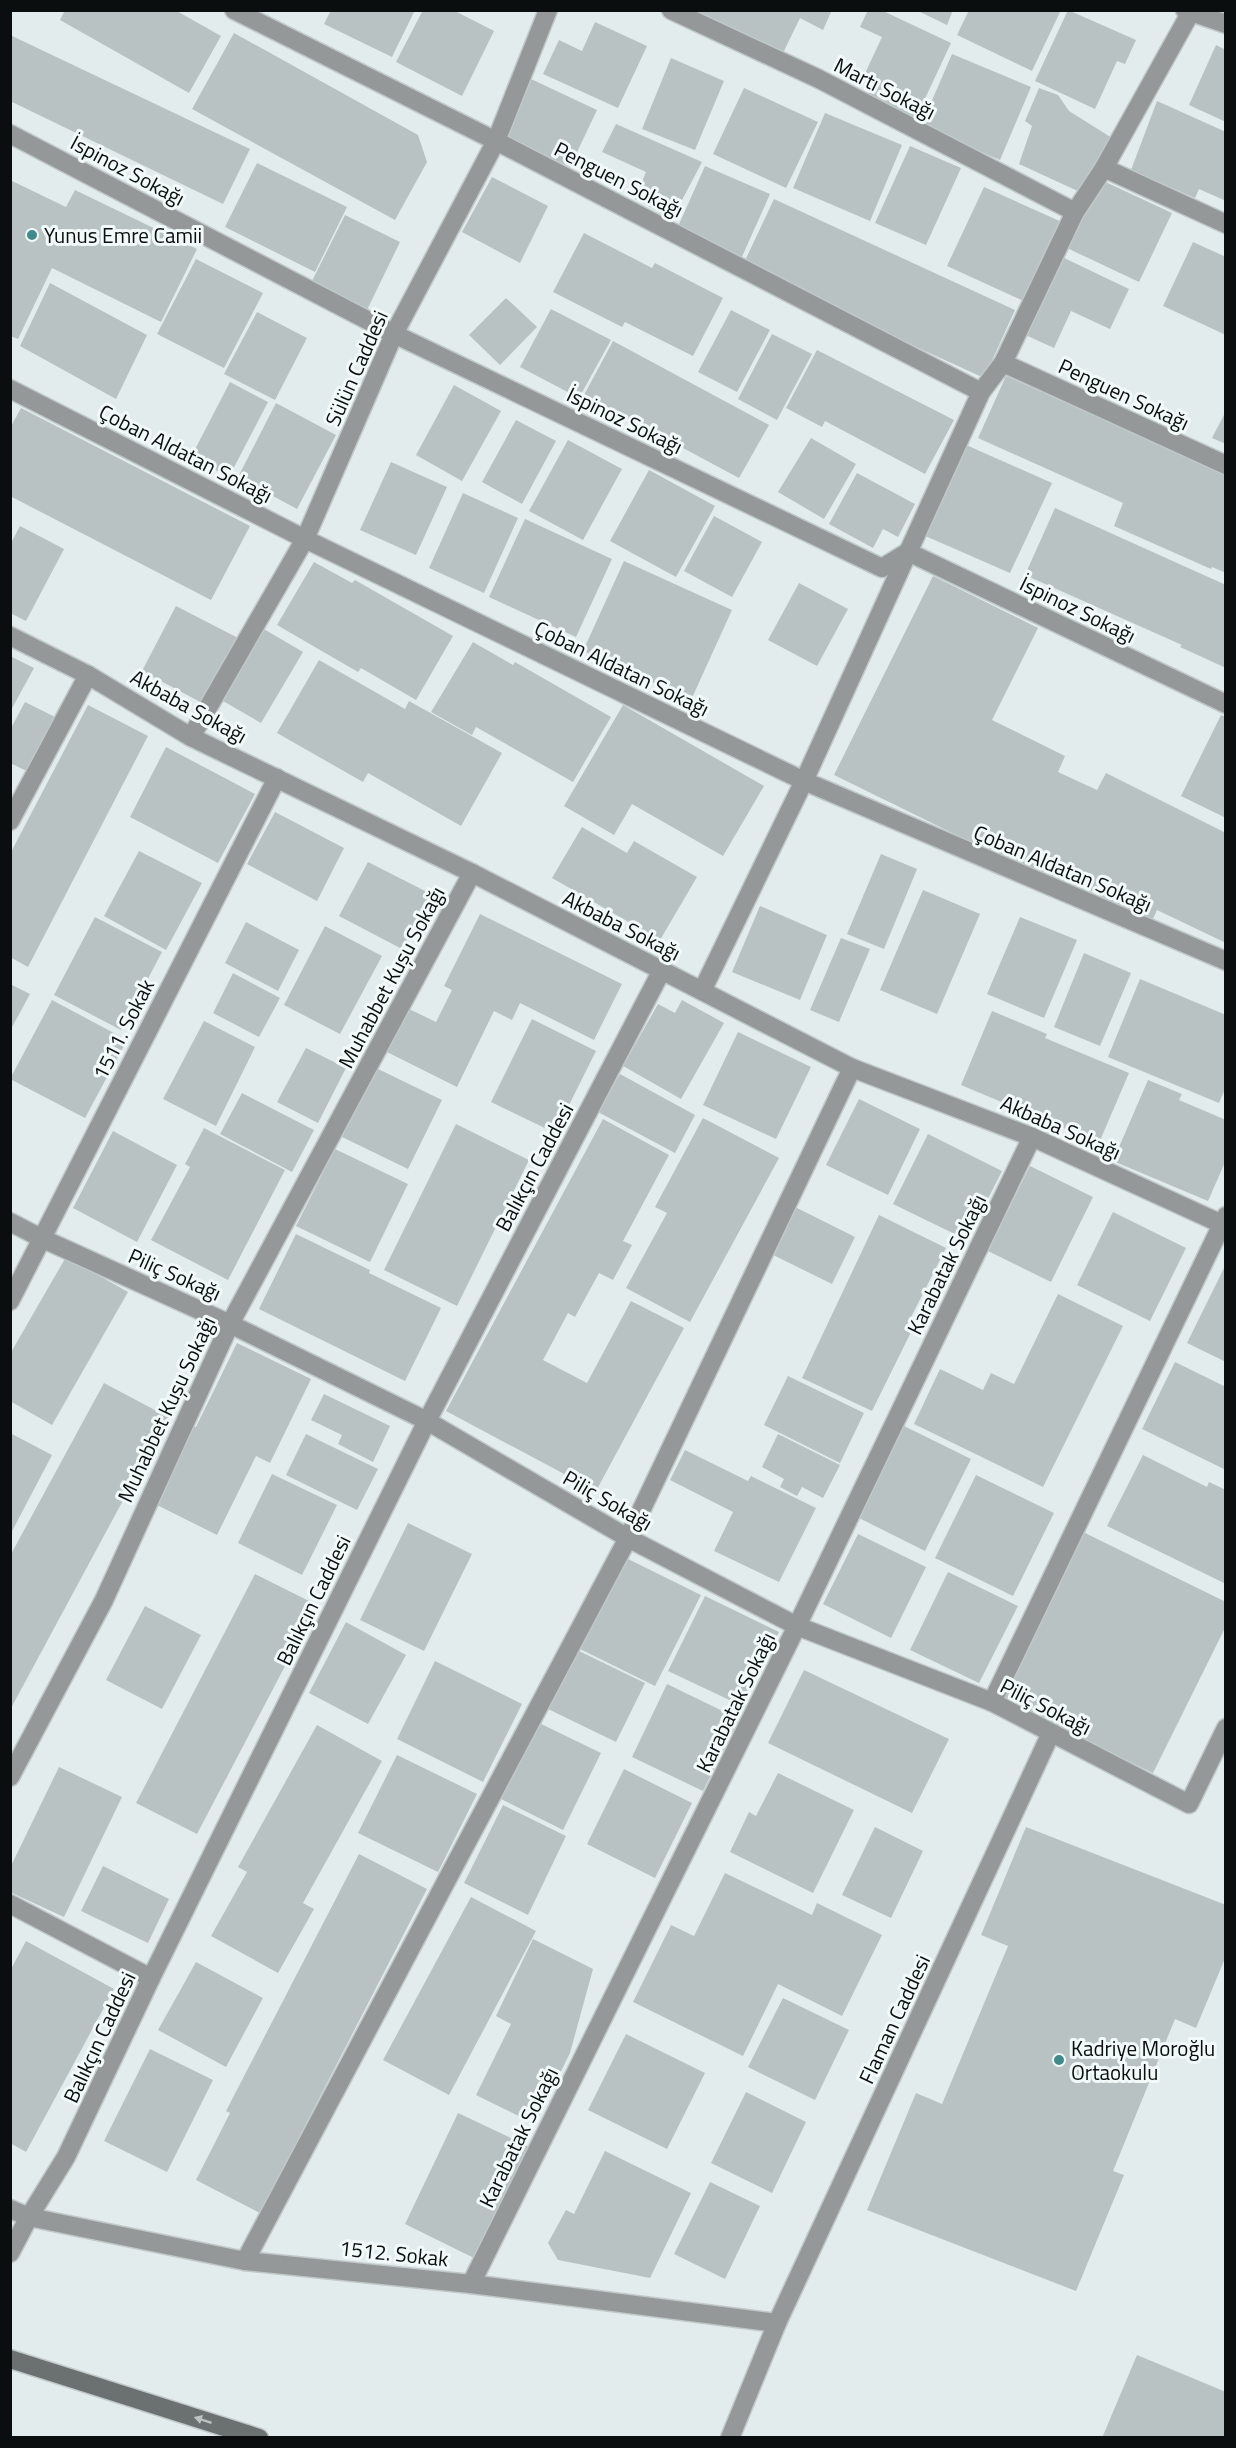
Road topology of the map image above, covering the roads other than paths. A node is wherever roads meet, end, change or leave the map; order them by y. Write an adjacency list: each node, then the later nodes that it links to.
1 (234, 10): 7 (street, Penguen Sokağı)
2 (548, 10): 7 (street, Sülün Caddesi)
3 (671, 10): 9 (street, Martı Sokağı)
4 (1189, 11): 5 (street); 8 (street)
5 (1226, 24)
6 (10, 134): 11 (street, İspinoz Sokağı)
7 (496, 141): 11 (street, Sülün Caddesi); 14 (street, Penguen Sokağı)
8 (1104, 168): 9 (street); 10 (street)
9 (1075, 212): 12 (street)
10 (1226, 224)
11 (394, 334): 16 (street, Sülün Caddesi); 17 (street, İspinoz Sokağı)
12 (1003, 363): 14 (street); 15 (street, Penguen Sokağı)
13 (10, 389): 16 (street, Çoban Aldatan Sokağı)
14 (981, 392): 17 (street)
15 (1226, 465)
16 (304, 538): 21 (street, Sülün Caddesi); 23 (street, Çoban Aldatan Sokağı)
17 (908, 552): 20 (street, İspinoz Sokağı); 23 (street)
18 (10, 636): 19 (street, Akbaba Sokağı)
19 (88, 675): 21 (street, Akbaba Sokağı); 24 (street)
20 (1226, 704)
21 (190, 737): 22 (street, Akbaba Sokağı)
22 (277, 778): 25 (street, Akbaba Sokağı); 33 (street, 1511. Sokak)
23 (804, 781): 26 (street, Çoban Aldatan Sokağı); 28 (street)
24 (10, 821)
25 (472, 873): 27 (street, Akbaba Sokağı); 35 (street, Muhabbet Kuşu Sokağı)
26 (1226, 961)
27 (662, 970): 28 (street, Akbaba Sokağı); 36 (street, Balıkçın Caddesi)
28 (702, 991): 29 (street, Akbaba Sokağı)
29 (852, 1068): 30 (street, Akbaba Sokağı); 37 (street)
30 (1032, 1137): 32 (street, Akbaba Sokağı); 38 (street, Karabatak Sokağı)
31 (10, 1221): 33 (street, Piliç Sokağı)
32 (1224, 1222): 39 (street)
33 (41, 1238): 34 (street, 1511. Sokak); 35 (street, Piliç Sokağı)
34 (10, 1301)
35 (230, 1324): 36 (street, Piliç Sokağı); 42 (street, Muhabbet Kuşu Sokağı)
36 (427, 1421): 37 (street, Piliç Sokağı); 44 (street, Balıkçın Caddesi)
37 (628, 1538): 38 (street, Piliç Sokağı); 48 (street)
38 (797, 1626): 39 (street, Piliç Sokağı); 49 (street, Karabatak Sokağı)
39 (992, 1702): 41 (street, Piliç Sokağı)
40 (1226, 1728): 41 (street, Piliç Sokağı)
41 (1051, 1733): 50 (street, Flaman Caddesi)
42 (10, 1777)
43 (10, 1904): 44 (street)
44 (151, 1978): 46 (street, Balıkçın Caddesi)
45 (10, 2209): 46 (street, 1512. Sokak)
46 (29, 2217): 47 (street, Balıkçın Caddesi); 48 (street, 1512. Sokak)
47 (10, 2253)
48 (245, 2260): 49 (street, 1512. Sokak)
49 (471, 2284): 50 (street, 1512. Sokak)
50 (777, 2323): 53 (street, Flaman Caddesi)
51 (10, 2359): 52 (main road, one-way to 51)
52 (259, 2438)
53 (730, 2438)

